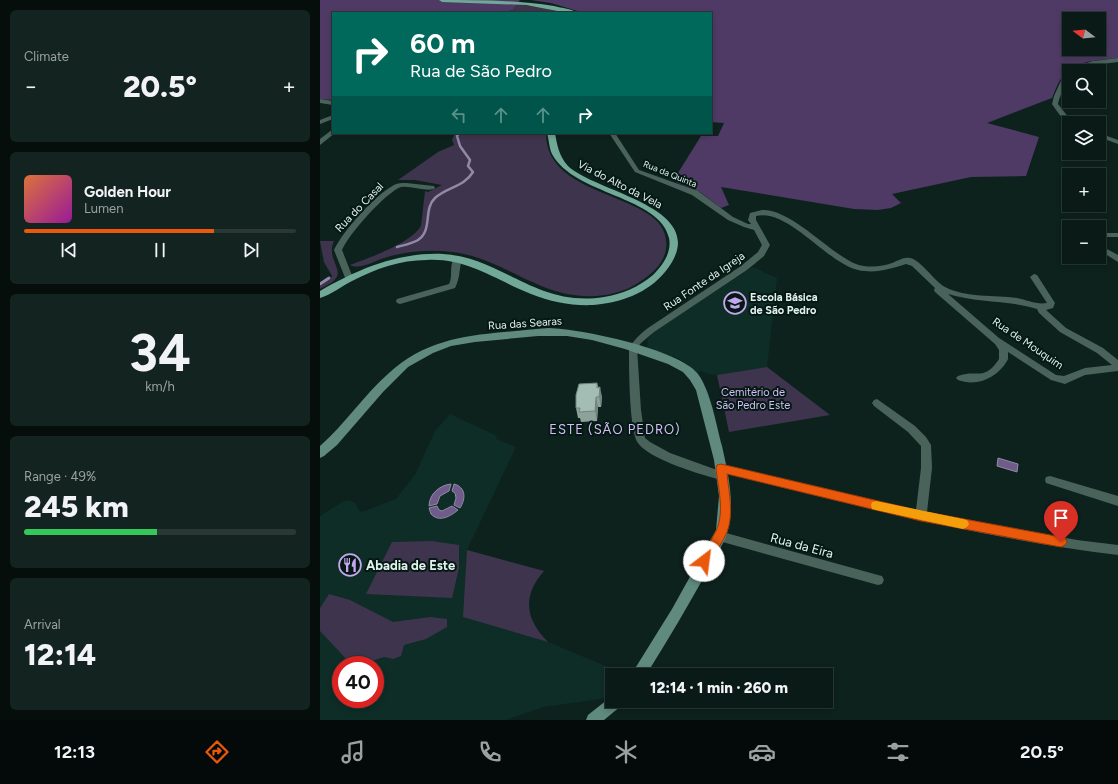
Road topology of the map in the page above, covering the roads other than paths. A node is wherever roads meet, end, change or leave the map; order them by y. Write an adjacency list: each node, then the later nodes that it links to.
1 (442, 0): 2 (main road)
2 (572, 12)
3 (1118, 60): 4 (street)
4 (1090, 64)
5 (1062, 87): 8 (street)
6 (320, 101): 7 (street)
7 (332, 103)
8 (1065, 116)
9 (332, 117): 10 (street)
10 (320, 122)
11 (332, 132): 16 (street)
12 (551, 134): 23 (main road, Via do Alto da Vela)
13 (613, 134): 18 (street, Rua da Quinta)
14 (1106, 138): 15 (street)
15 (1118, 142)
16 (320, 143)
17 (431, 188): 26 (street, Rua do Casal)
18 (756, 228): 24 (street); 31 (street, Rua Fonte da Igreja)
19 (1106, 235): 20 (street)
20 (1118, 235)
21 (1106, 252): 22 (street)
22 (1118, 259)
23 (458, 260): 26 (main road, Via do Alto da Vela); 28 (street)
24 (895, 265): 29 (street); 30 (street, Rua de Mouquim)
25 (1034, 277): 29 (street)
26 (349, 278): 27 (main road, Via do Alto da Vela)
27 (320, 295)
28 (400, 301)
29 (1041, 307): 32 (street)
30 (996, 340): 32 (street, Rua de Mouquim); 33 (street)
31 (633, 348): 35 (street, Rua das Searas); 36 (street, Rua das Searas); 36 (street)
32 (1117, 362)
33 (961, 378)
34 (876, 403): 39 (street)
35 (320, 453)
36 (721, 472): 39 (street); 40 (street, Rua das Searas)
37 (1050, 480): 38 (street)
38 (1118, 501)
39 (921, 516): 41 (street)
40 (719, 536): 42 (street, Rua da Eira); 43 (street, Rua das Searas)
41 (1118, 550)
42 (878, 580)
43 (642, 668)
44 (608, 708): 45 (street)
45 (593, 720)

